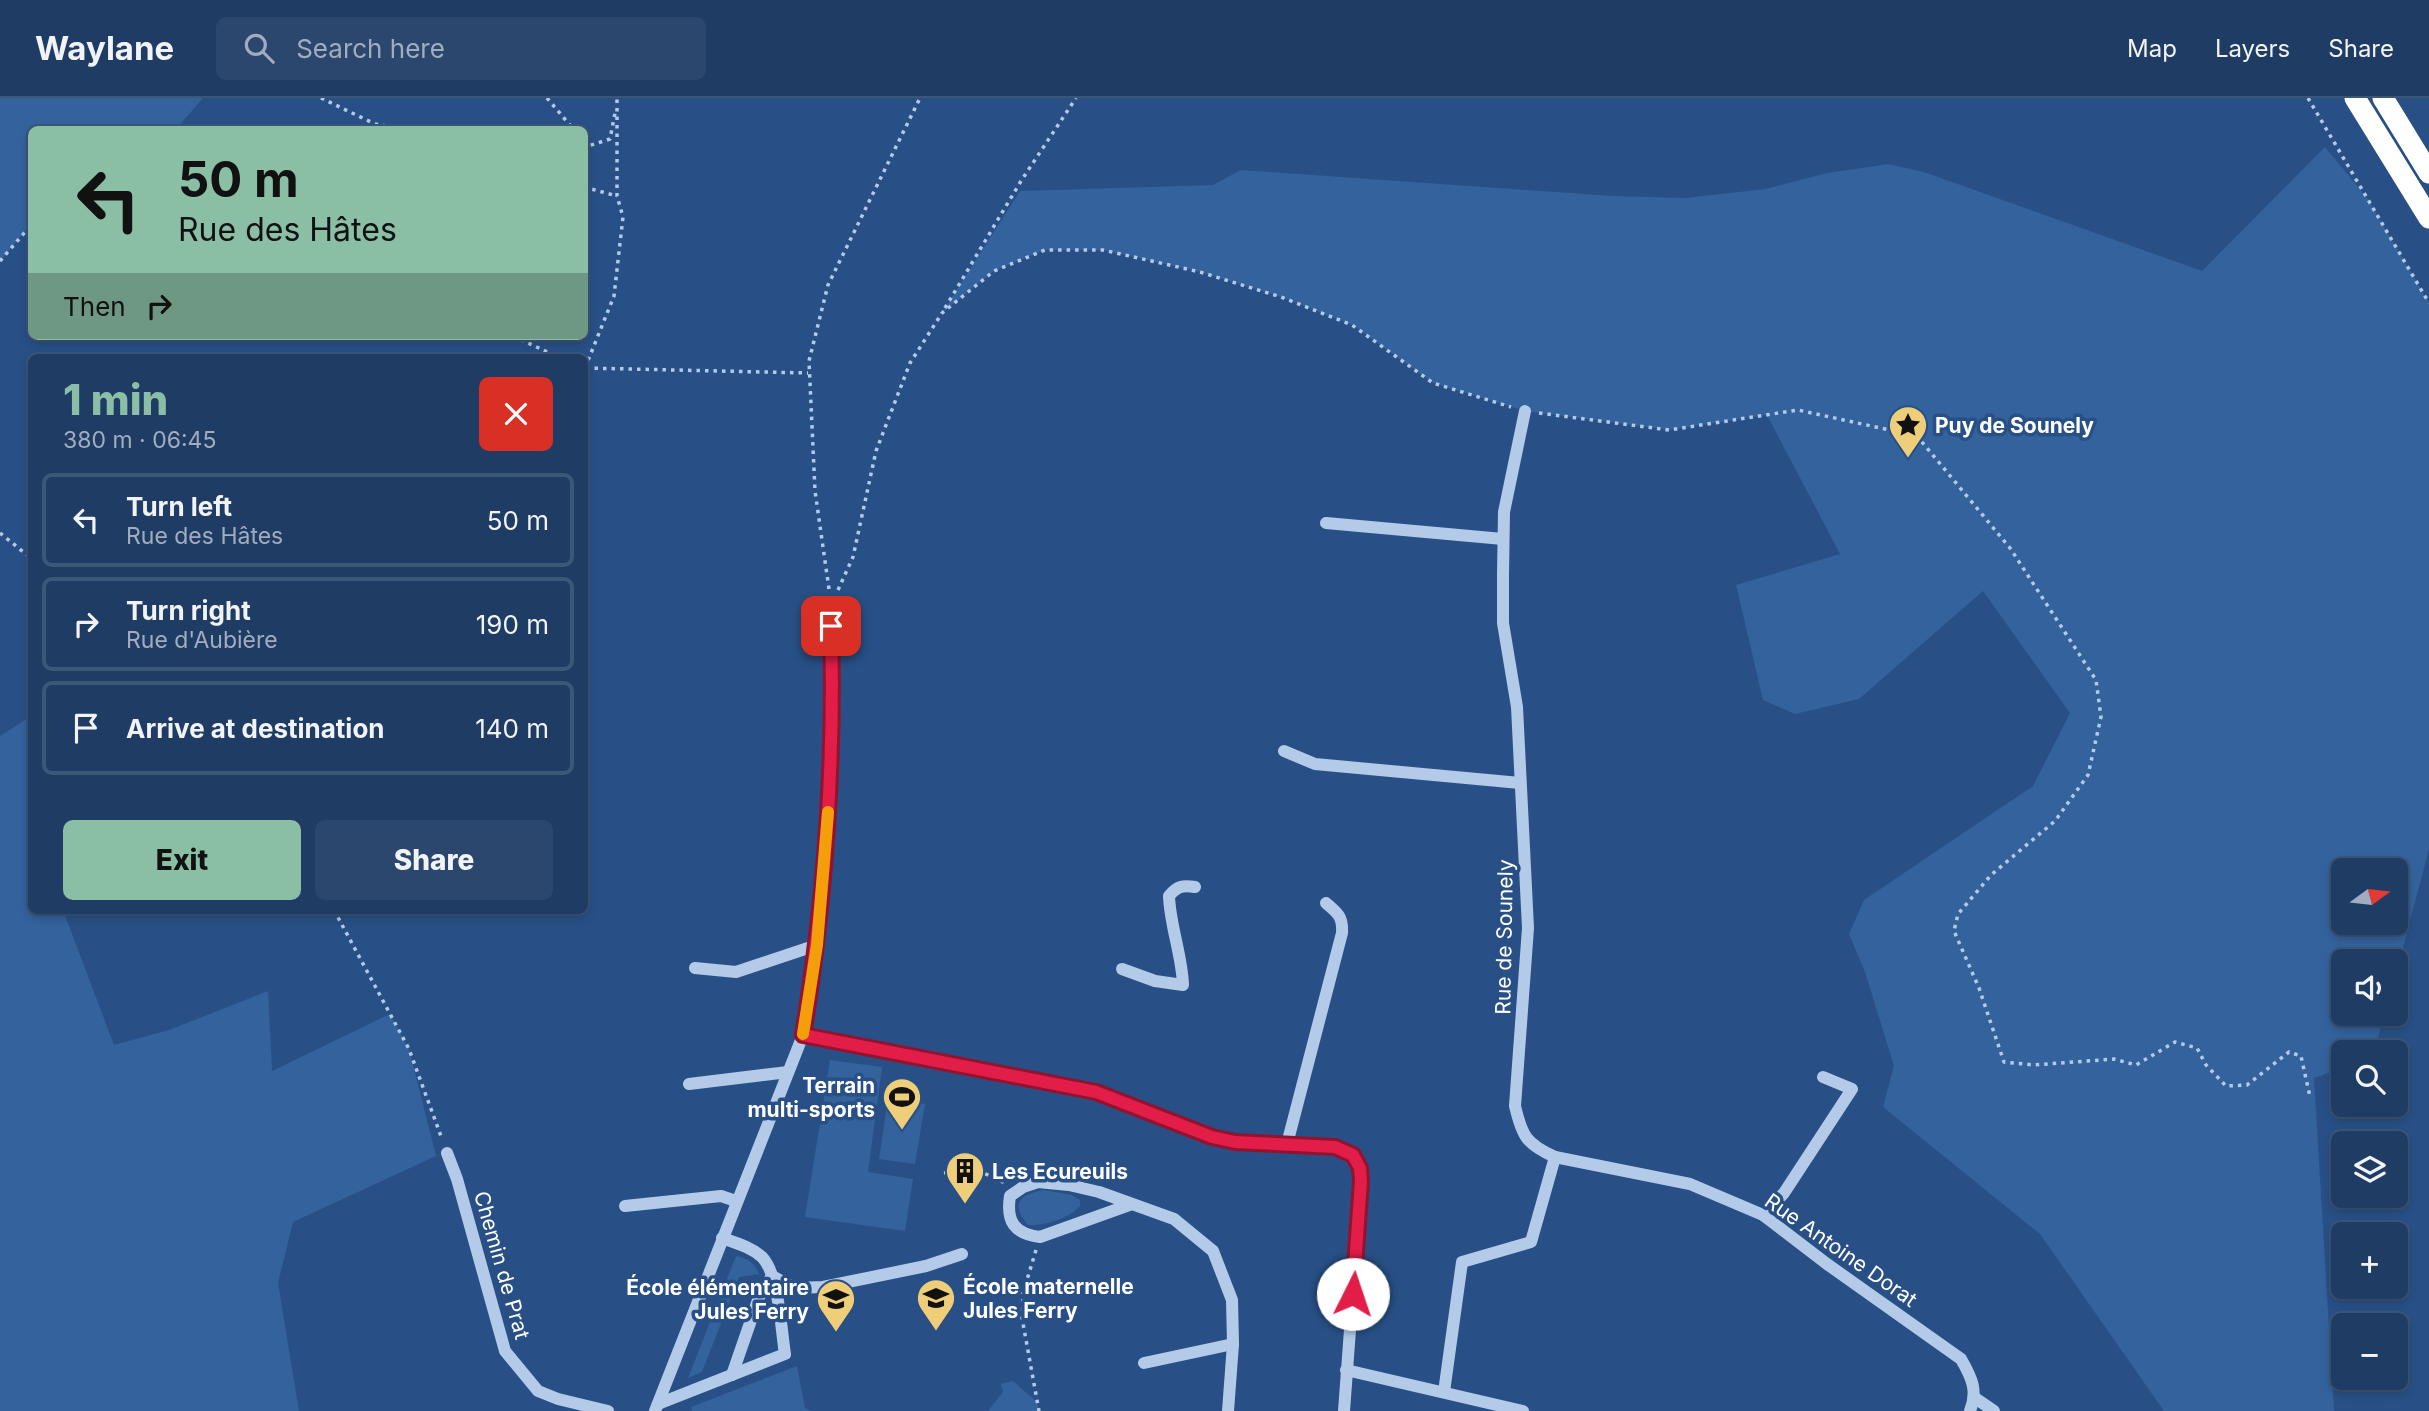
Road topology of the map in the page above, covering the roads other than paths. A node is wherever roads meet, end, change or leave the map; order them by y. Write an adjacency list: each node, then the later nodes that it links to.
1 (2355, 98): 4 (highway)
2 (2383, 98): 3 (highway)
3 (2429, 173)
4 (2429, 218)
5 (1525, 411): 7 (street, Rue de Sounely)
6 (1326, 523): 7 (street)
7 (1503, 539): 10 (street, Rue de Sounely)
8 (831, 604): 13 (street)
9 (1284, 751): 10 (street)
10 (1520, 783): 22 (street, Rue de Sounely)
11 (1195, 887): 15 (street)
12 (1326, 903): 20 (street)
13 (817, 945): 14 (street); 16 (street)
14 (695, 968)
15 (1122, 968)
16 (803, 1035): 17 (street); 20 (street)
17 (788, 1072): 19 (street); 23 (street)
18 (1823, 1077): 26 (street)
19 (688, 1084)
20 (1287, 1144): 32 (street)
21 (447, 1153): 37 (street, Chemin de Prat)
22 (1555, 1157): 26 (street, Rue Antoine Dorat); 34 (street)
23 (736, 1200): 25 (street); 27 (street)
24 (1132, 1204): 24 (street); 30 (street)
25 (625, 1206)
26 (1763, 1216): 35 (street, Rue Antoine Dorat)
27 (722, 1238): 29 (street); 36 (street)
28 (962, 1254): 29 (street)
29 (772, 1276): 33 (street); 33 (street)
30 (1233, 1344): 31 (street); 38 (street)
31 (1144, 1363)
32 (1346, 1370): 34 (street); 39 (street)
33 (732, 1375): 36 (street)
34 (1444, 1392): 40 (street)
35 (1975, 1398): 41 (street); 42 (street)
36 (657, 1408)
37 (608, 1411)
38 (1227, 1411)
39 (1343, 1411)
40 (1523, 1411)
41 (1970, 1411)
42 (1994, 1411)

